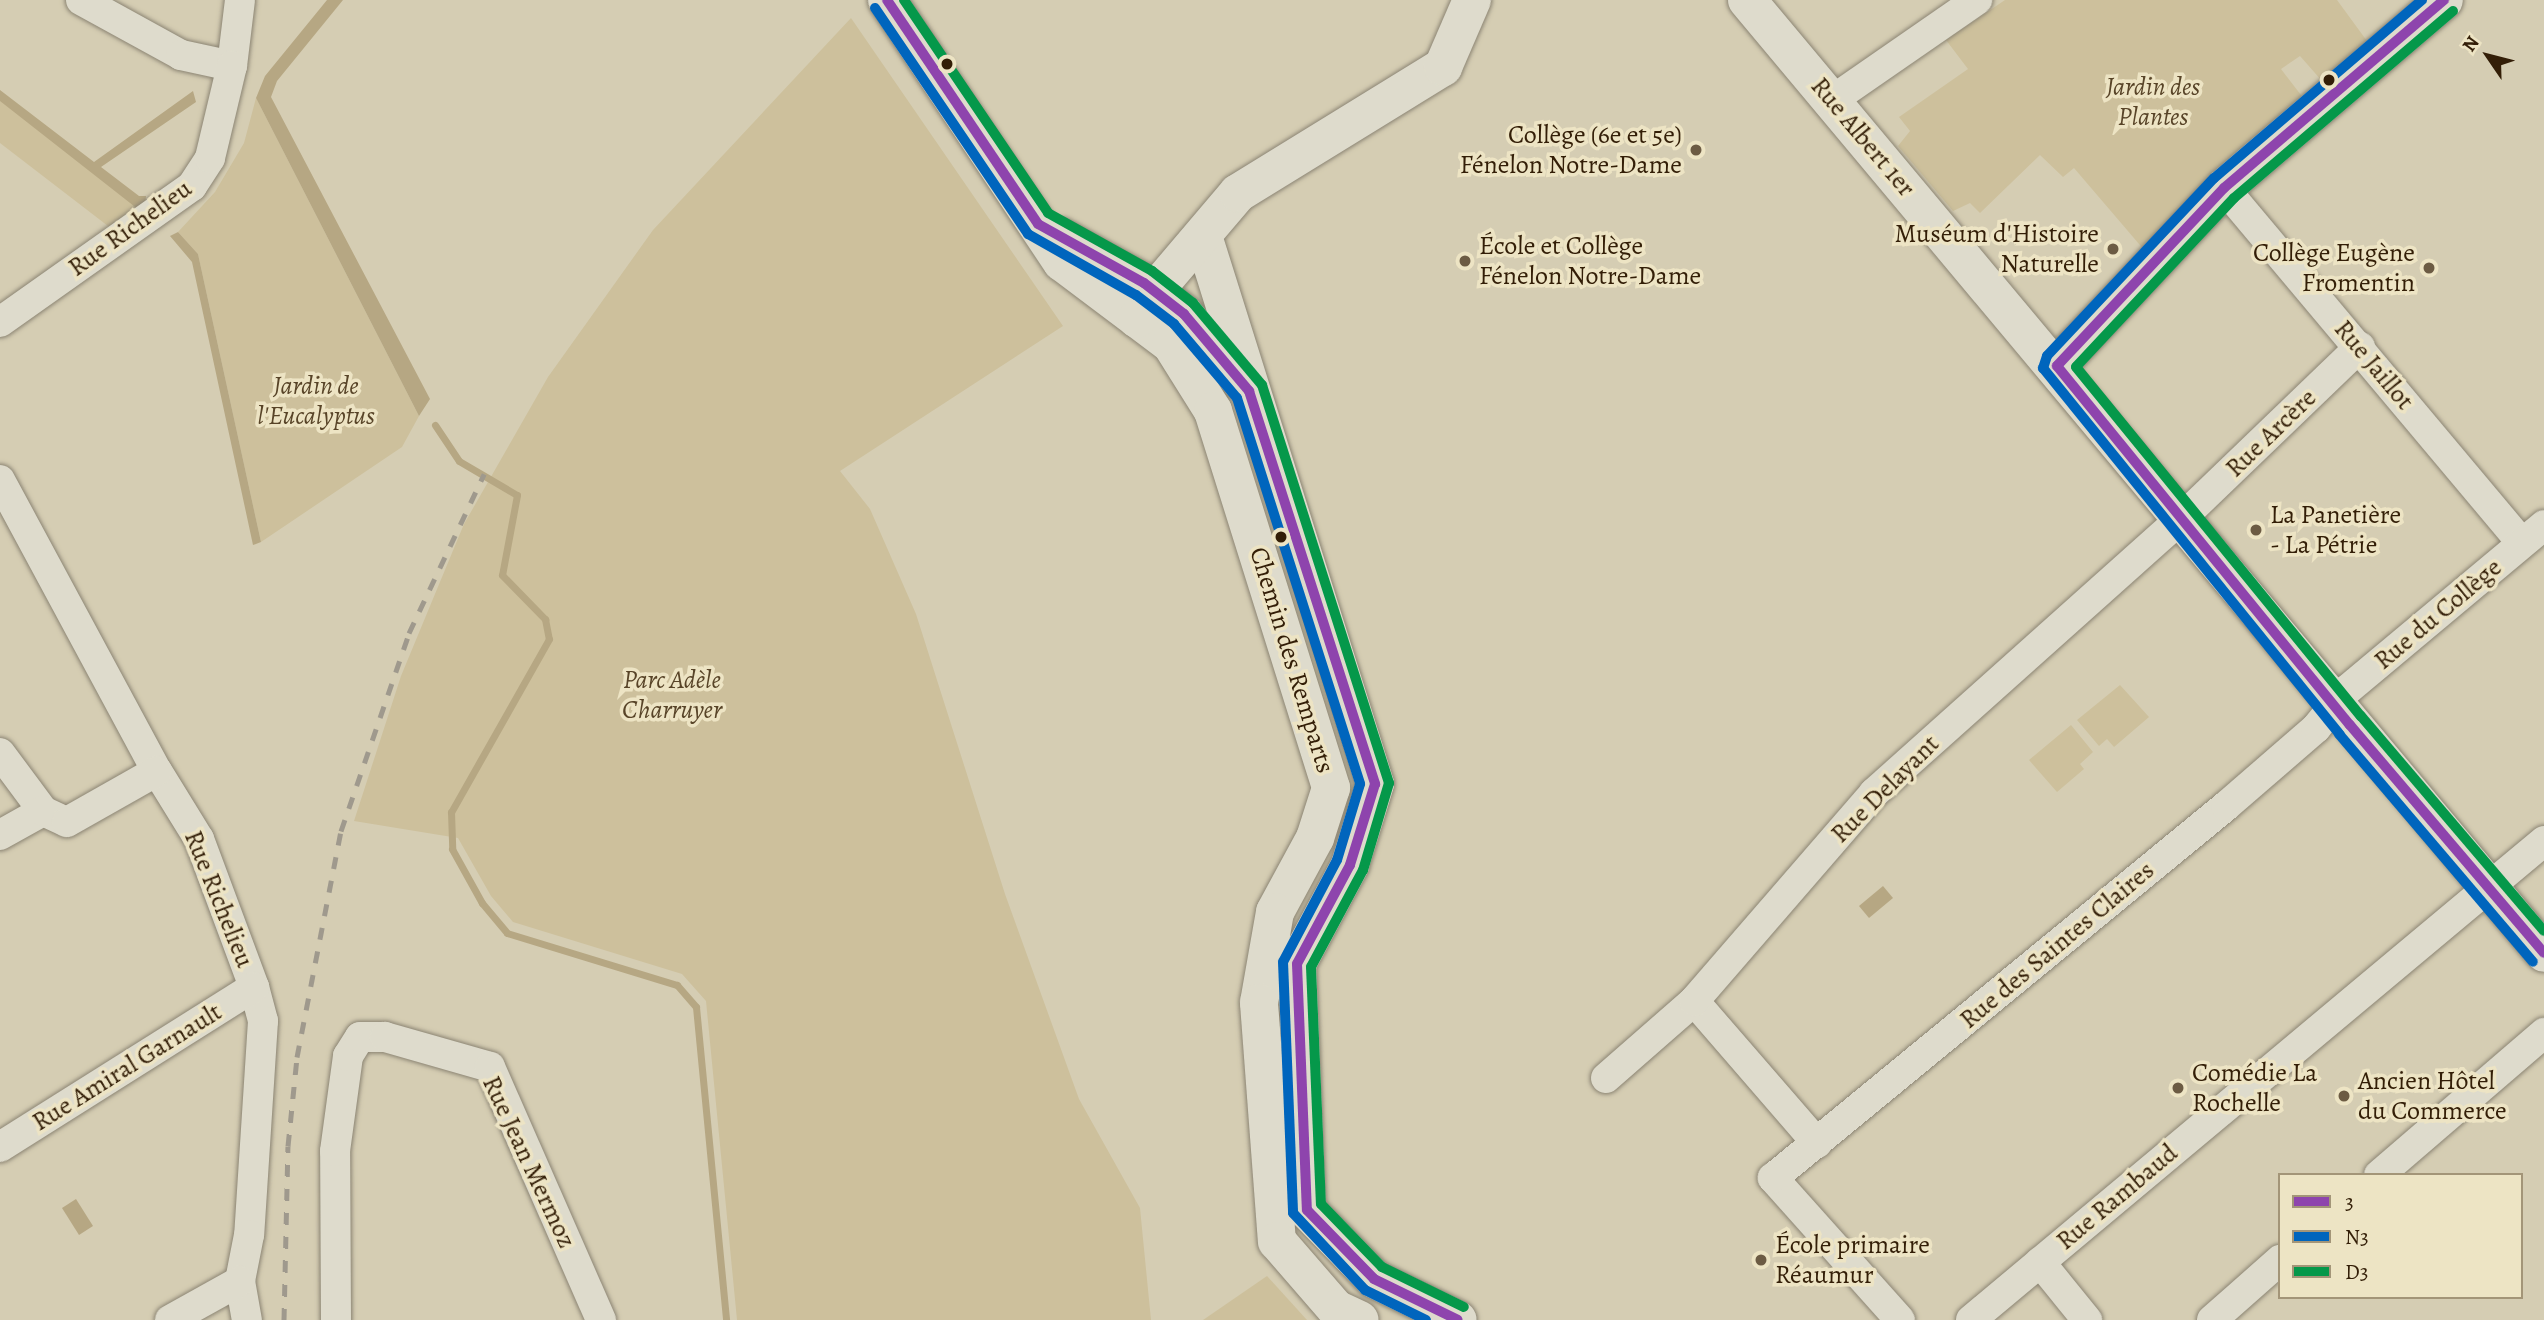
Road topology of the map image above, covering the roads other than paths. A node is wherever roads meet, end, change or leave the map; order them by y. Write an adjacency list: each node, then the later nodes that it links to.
1 (81, 0): 8 (street)
2 (240, 0): 8 (street, Rue Richelieu)
3 (887, 0): 12 (main road, Chemin des Remparts)
4 (1472, 0): 11 (main road)
5 (1748, 0): 9 (main road, Rue Albert 1er)
6 (1977, 0): 9 (street)
7 (2444, 0): 10 (main road)
8 (232, 66): 13 (street, Rue Richelieu)
9 (1831, 101): 15 (main road, Rue Albert 1er)
10 (2224, 188): 14 (street, Rue Jaillot); 15 (main road)
11 (1203, 236): 12 (main road); 16 (main road, Chemin des Remparts)
12 (1146, 306): 16 (main road, Chemin des Remparts); 42 (main road, Chemin des Remparts)
13 (0, 321)
14 (2360, 347): 18 (street, Rue Arcère); 19 (street, Rue Jaillot)
15 (2057, 366): 18 (main road, Rue Albert 1er)
16 (1250, 391): 43 (main road, Chemin des Remparts)
17 (0, 480): 22 (street, Rue Richelieu)
18 (2182, 518): 20 (main road, Rue Albert 1er); 29 (street, Rue Delayant)
19 (2533, 534): 20 (street, Rue du Collège)
20 (2335, 706): 26 (main road, Rue Albert 1er); 32 (street, Rue des Saintes Claires)
21 (0, 753): 23 (street)
22 (157, 771): 23 (street); 28 (street, Rue Richelieu)
23 (43, 811): 24 (street)
24 (0, 835)
25 (2544, 842): 26 (street, Rue Rambaud)
26 (2489, 887): 27 (main road, Rue Albert 1er); 35 (street, Rue Rambaud)
27 (2544, 953)
28 (254, 987): 33 (street, Rue Amiral Garnault); 37 (street, Rue Richelieu)
29 (1694, 1001): 31 (street, Rue Delayant); 32 (street)
30 (2544, 1033): 34 (street)
31 (1606, 1079)
32 (1818, 1143): 44 (street, Rue des Saintes Claires)
33 (0, 1147)
34 (2381, 1173)
35 (2040, 1262): 45 (street, Rue Rambaud); 46 (street)
36 (2278, 1262): 47 (street)
37 (240, 1281): 38 (street); 39 (street, Rue Richelieu)
38 (170, 1320)
39 (247, 1320)
40 (336, 1320): 41 (street, Rue Jean Mermoz)
41 (601, 1320)
42 (1360, 1320)
43 (1458, 1320)
44 (1900, 1320)
45 (1971, 1320)
46 (2087, 1320)
47 (2213, 1320)

